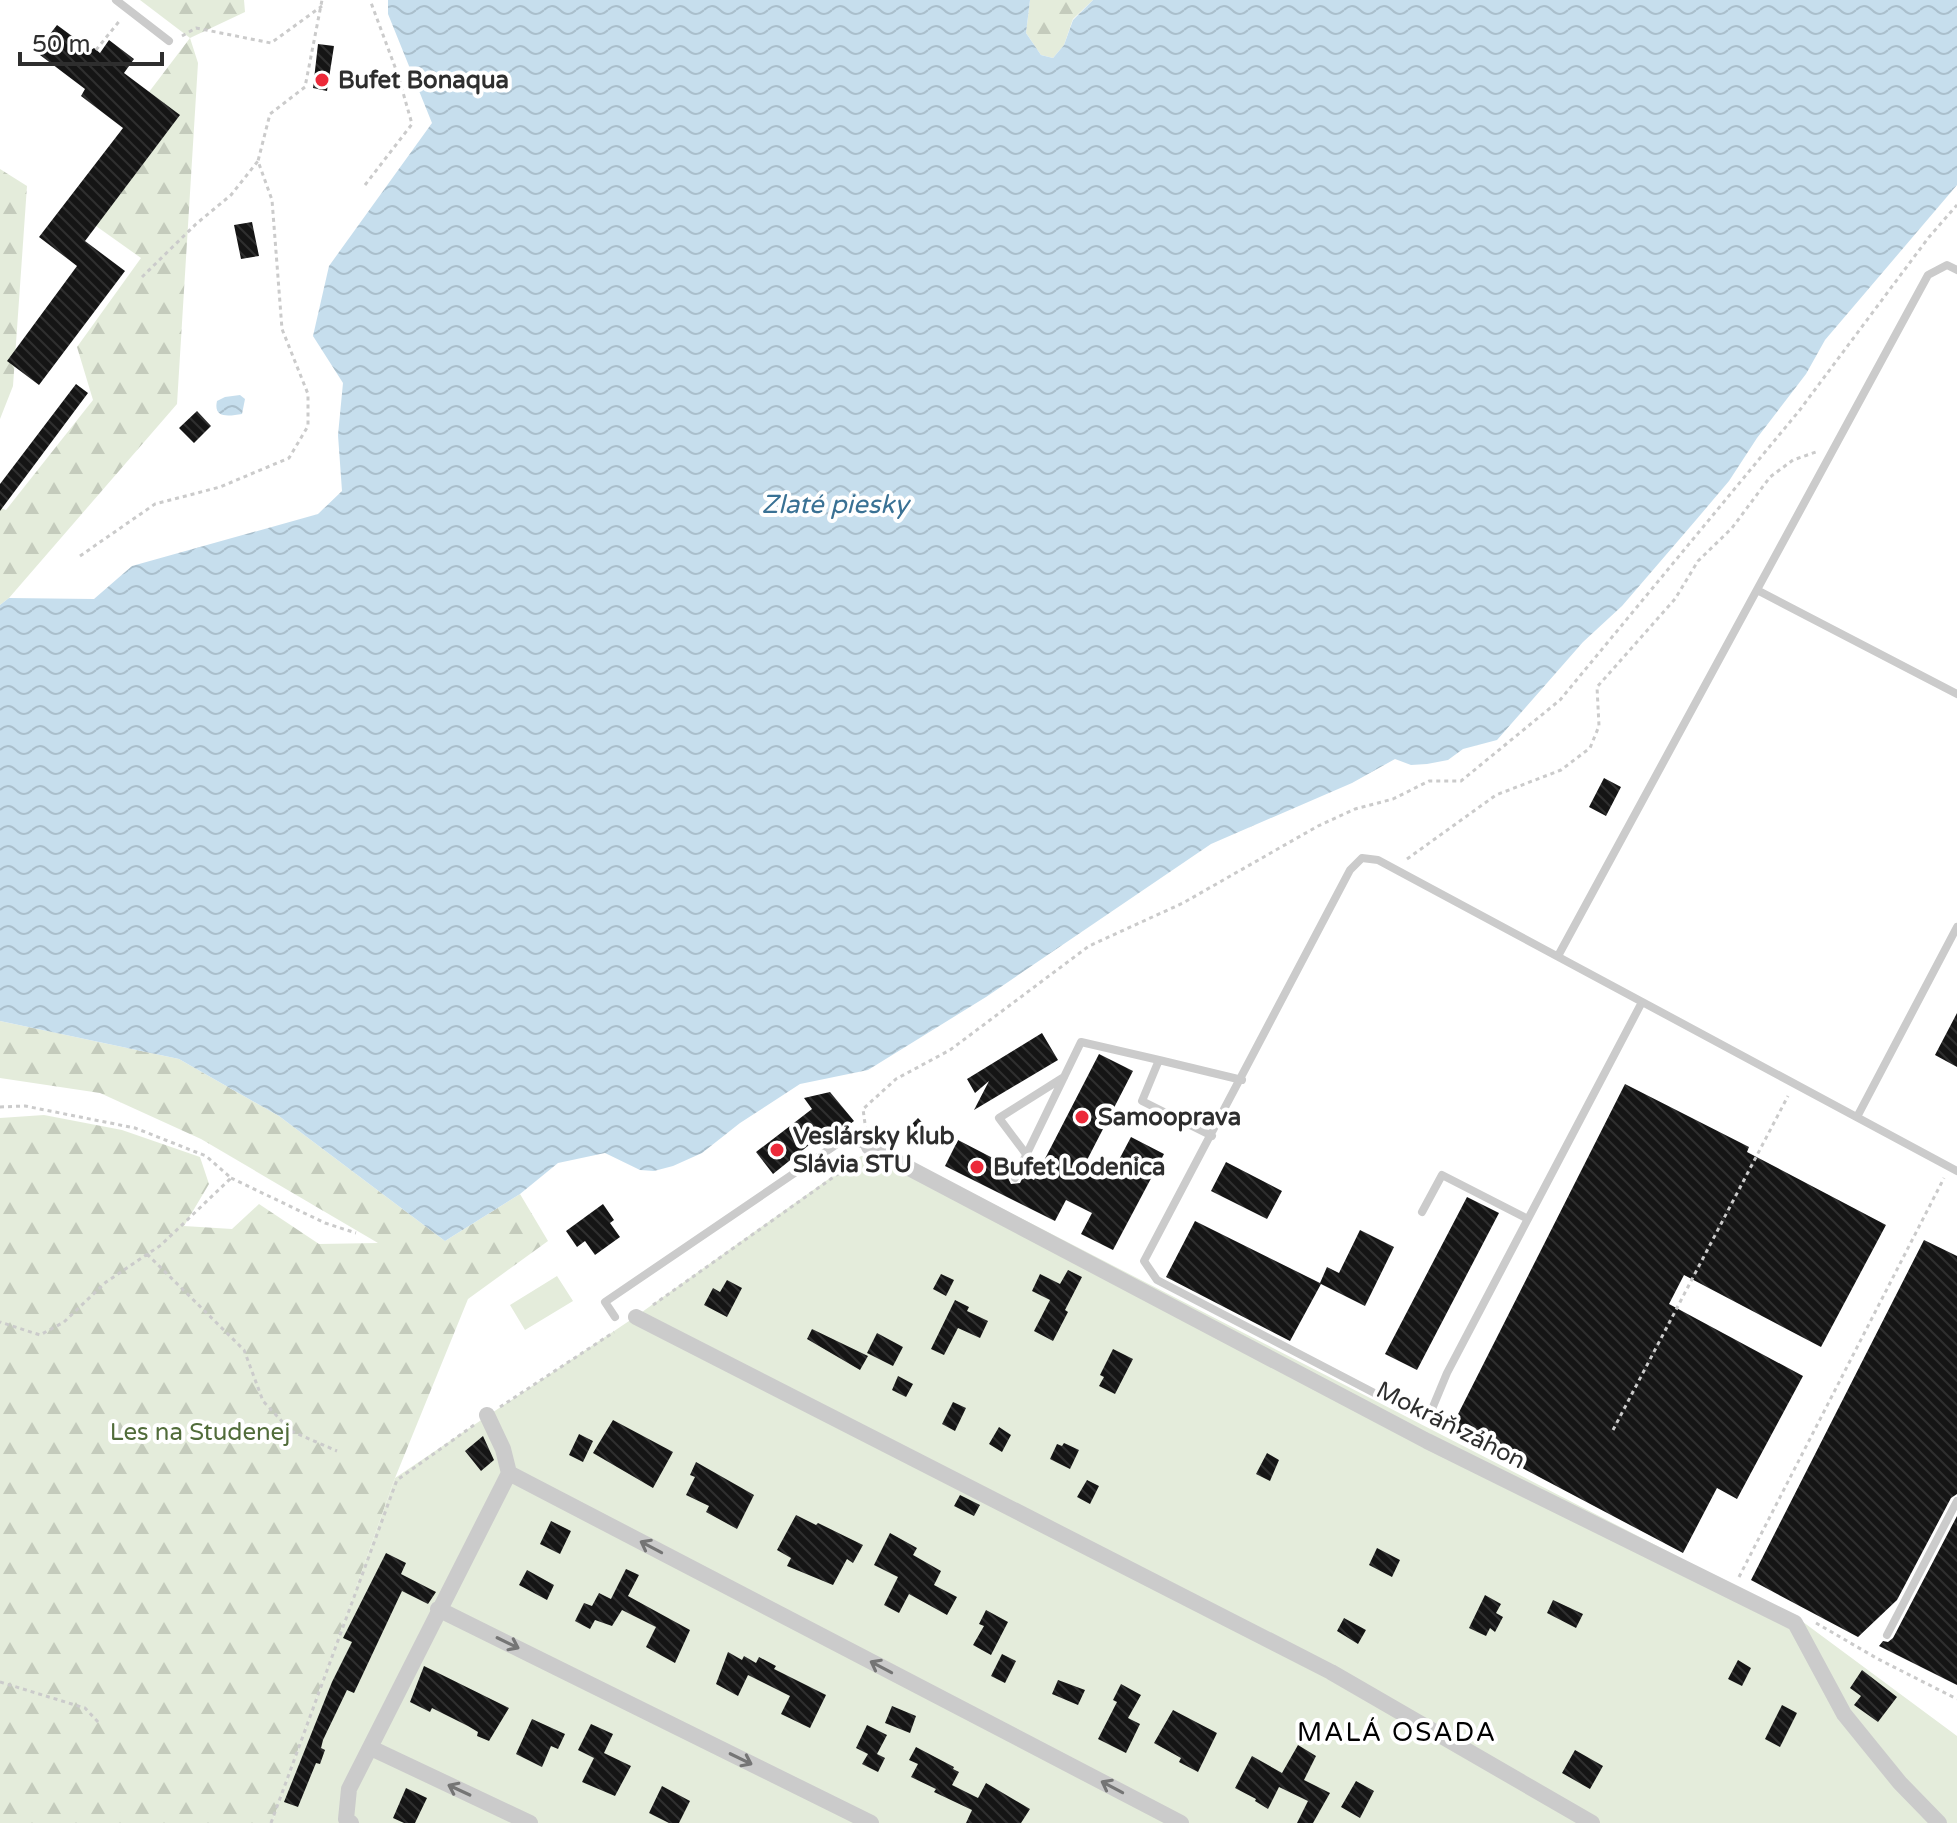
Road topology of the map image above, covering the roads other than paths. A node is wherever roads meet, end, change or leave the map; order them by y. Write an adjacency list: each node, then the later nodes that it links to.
1 (116, 0): 2 (lane)
2 (169, 41)
3 (1957, 270): 4 (lane)
4 (1757, 590): 5 (lane); 7 (lane)
5 (1957, 694)
6 (1957, 927): 12 (lane)
7 (1558, 956): 8 (lane); 11 (lane)
8 (1642, 1002): 12 (lane); 19 (lane)
9 (1159, 1060): 10 (lane); 11 (lane); 13 (lane)
10 (1064, 1077): 15 (lane); 15 (lane)
11 (1242, 1080): 13 (lane)
12 (1857, 1117): 16 (lane)
13 (1212, 1136): 19 (lane)
14 (869, 1147): 20 (lane); 33 (street, Mokráň záhon)
15 (1026, 1154): 17 (lane)
16 (1953, 1169)
17 (1015, 1178)
18 (1422, 1212): 19 (lane)
19 (1528, 1219)
20 (615, 1317)
21 (636, 1317): 32 (street)
22 (487, 1415): 23 (street)
23 (509, 1473): 25 (street); 31 (street, one-way to 23)
24 (1957, 1501): 26 (lane)
25 (438, 1609): 27 (street); 30 (street, one-way to 30)
26 (1887, 1635)
27 (371, 1748): 28 (street); 29 (street, one-way to 27)
28 (351, 1823)
29 (530, 1823)
30 (871, 1823)
31 (1181, 1823)
32 (1592, 1823)
33 (1939, 1823)

